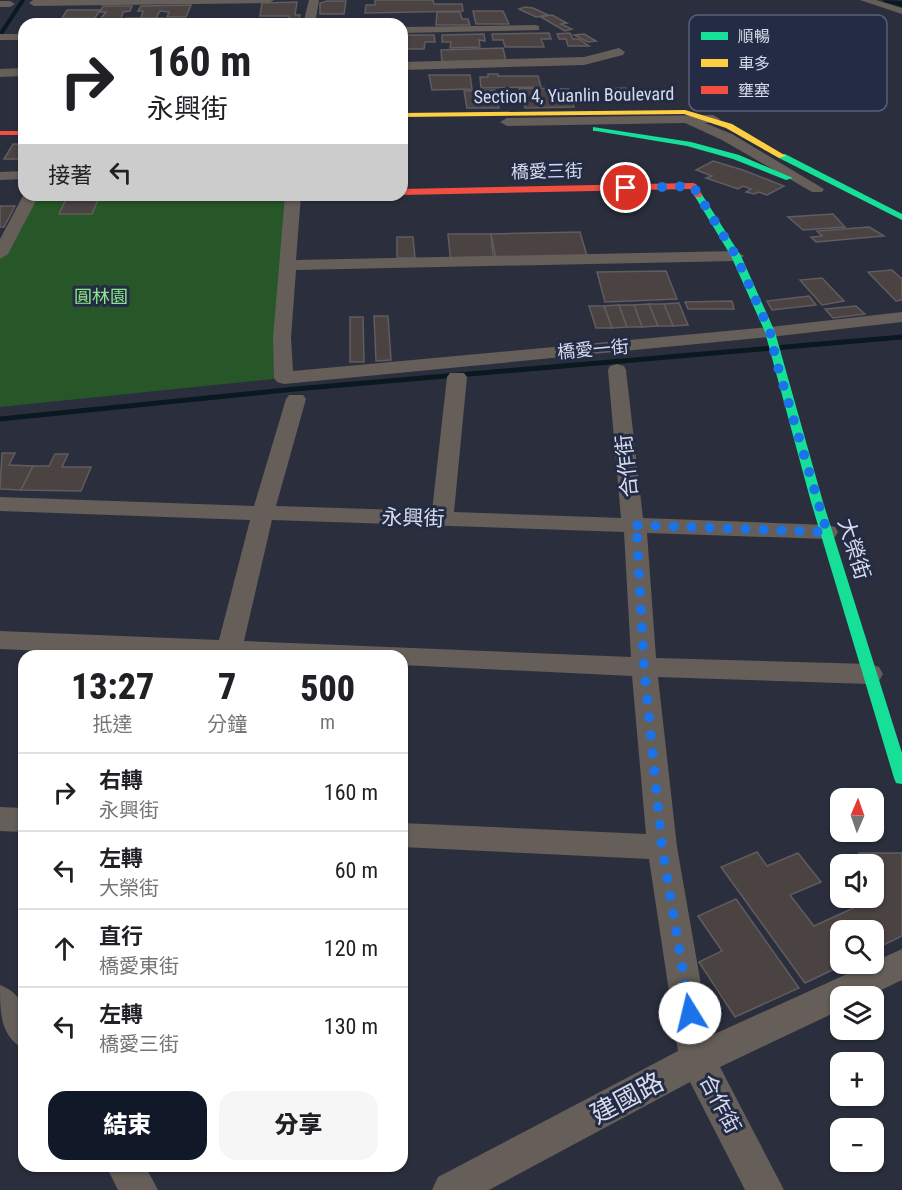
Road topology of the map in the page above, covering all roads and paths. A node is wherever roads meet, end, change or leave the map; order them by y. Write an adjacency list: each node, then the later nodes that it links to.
1 (269, 0): 4 (street)
2 (314, 0): 6 (street)
3 (865, 0): 5 (street)
4 (34, 3)
5 (902, 11)
6 (310, 18)
7 (535, 28): 8 (street)
8 (408, 30)
9 (619, 52): 10 (street)
10 (408, 66)
11 (18, 72): 12 (street)
12 (0, 73)
13 (408, 115): 14 (main road, Section 4, Yuanlin Boulevard)
14 (713, 119): 15 (street); 29 (main road, Section 4, Yuanlin Boulevard)
15 (683, 120): 17 (street); 25 (street)
16 (18, 122): 18 (main road)
17 (507, 122): 19 (main road, Section 4, Yuanlin Boulevard); 25 (main road, Section 4, Yuanlin Boulevard)
18 (0, 123)
19 (408, 123)
20 (0, 133): 21 (main road)
21 (18, 133)
22 (18, 175): 23 (street)
23 (0, 176)
24 (693, 186): 26 (main road, 橋愛三街); 32 (main road, 大榮街)
25 (817, 189): 30 (main road, Section 4, Yuanlin Boulevard)
26 (408, 192)
27 (28, 201): 31 (street)
28 (292, 201): 33 (street)
29 (902, 217)
30 (902, 232)
31 (0, 254)
32 (736, 256): 33 (street); 35 (main road, 大榮街)
33 (287, 265): 35 (street, 橋愛一街)
34 (899, 319): 35 (street, 橋愛一街)
35 (772, 341): 43 (main road, 大榮街)
36 (617, 370): 42 (street, 合作街)
37 (457, 377): 41 (street)
38 (296, 399): 40 (street)
39 (0, 504): 40 (street, 永興街)
40 (263, 513): 41 (street, 永興街); 46 (street)
41 (442, 519): 42 (street, 永興街)
42 (633, 525): 43 (street, 永興街); 48 (street, 合作街)
43 (827, 532): 49 (main road, 大榮街)
44 (0, 640): 45 (street)
45 (191, 650)
46 (229, 650)
47 (408, 656): 48 (street)
48 (644, 667): 49 (street); 54 (street, 合作街)
49 (870, 674): 50 (main road, 大榮街)
50 (902, 778)
51 (0, 819): 52 (street)
52 (18, 819)
53 (408, 835): 54 (street)
54 (662, 847): 58 (street, 合作街)
55 (902, 963): 58 (street, 建國路)
56 (0, 1000): 57 (street)
57 (18, 1024)
58 (697, 1060): 61 (street, 建國路); 62 (street, 合作街)
59 (128, 1172): 60 (street)
60 (139, 1190)
61 (451, 1190)
62 (765, 1190)

